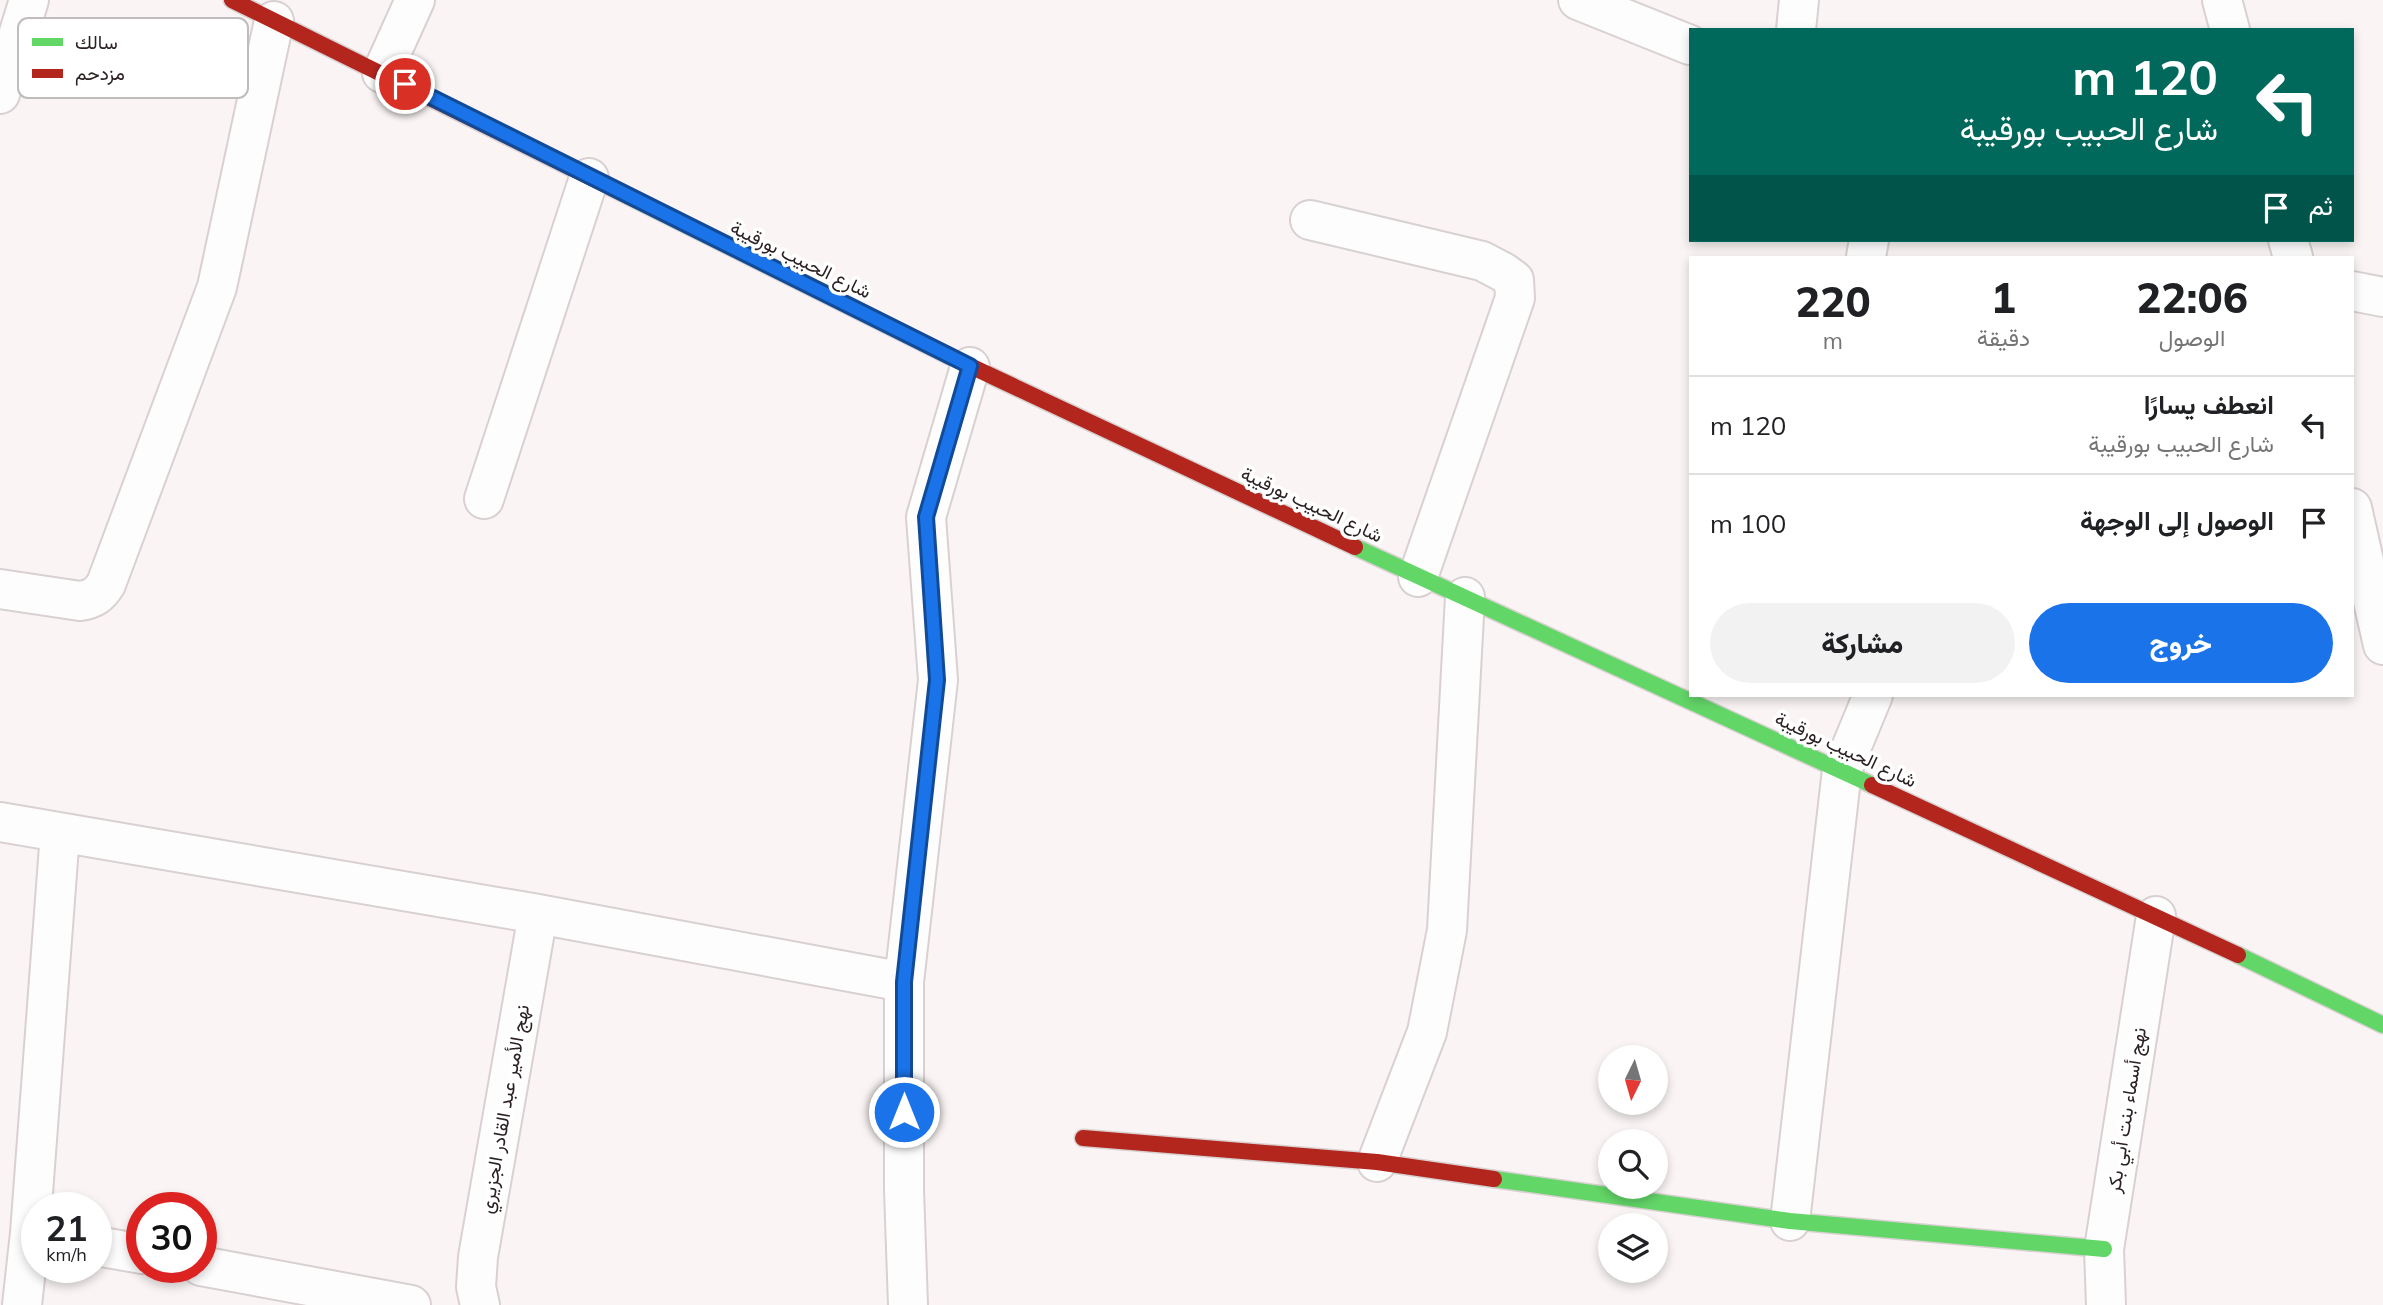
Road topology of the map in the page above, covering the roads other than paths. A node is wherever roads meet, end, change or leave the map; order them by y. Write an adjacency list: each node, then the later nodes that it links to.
1 (29, 0): 7 (street)
2 (232, 0): 8 (main road, شارع الحبيب بورقيبة)
3 (415, 0): 13 (street)
4 (1578, 0): 12 (street)
5 (1799, 0): 9 (street)
6 (2222, 0): 10 (street)
7 (23, 18)
8 (274, 21): 13 (main road, شارع الحبيب بورقيبة); 23 (street)
9 (1796, 28)
10 (2229, 28)
11 (18, 36): 14 (street)
12 (1689, 45)
13 (382, 73): 15 (main road, شارع الحبيب بورقيبة)
14 (0, 94)
15 (589, 178): 19 (main road, شارع الحبيب بورقيبة); 20 (street)
16 (1310, 220): 22 (street)
17 (2354, 291): 18 (street)
18 (2383, 297)
19 (970, 366): 22 (main road, شارع الحبيب بورقيبة); 32 (street)
20 (484, 499)
21 (2354, 517): 25 (street)
22 (1418, 577): 24 (main road, شارع الحبيب بورقيبة)
23 (0, 589)
24 (1465, 597): 27 (main road, شارع الحبيب بورقيبة); 35 (street)
25 (2383, 645)
26 (1872, 697): 27 (street)
27 (1842, 769): 31 (main road, شارع الحبيب بورقيبة); 37 (street)
28 (0, 822): 29 (street)
29 (60, 833): 30 (street); 36 (street)
30 (538, 914): 32 (street); 43 (street, نهج اﻷمير عبد القادر الجزيري)
31 (2156, 916): 33 (main road, شارع الحبيب بورقيبة); 38 (street, نهج أسماء بنت أبي بكر)
32 (904, 982): 44 (street)
33 (2383, 1025)
34 (1083, 1138): 35 (main road)
35 (1377, 1162): 37 (main road)
36 (36, 1192)
37 (1790, 1221): 38 (main road)
38 (2104, 1250): 45 (street, نهج أسماء بنت أبي بكر)
39 (217, 1269): 42 (street)
40 (25, 1283): 41 (street)
41 (22, 1305)
42 (411, 1305)
43 (480, 1305)
44 (908, 1305)
45 (2106, 1305)

